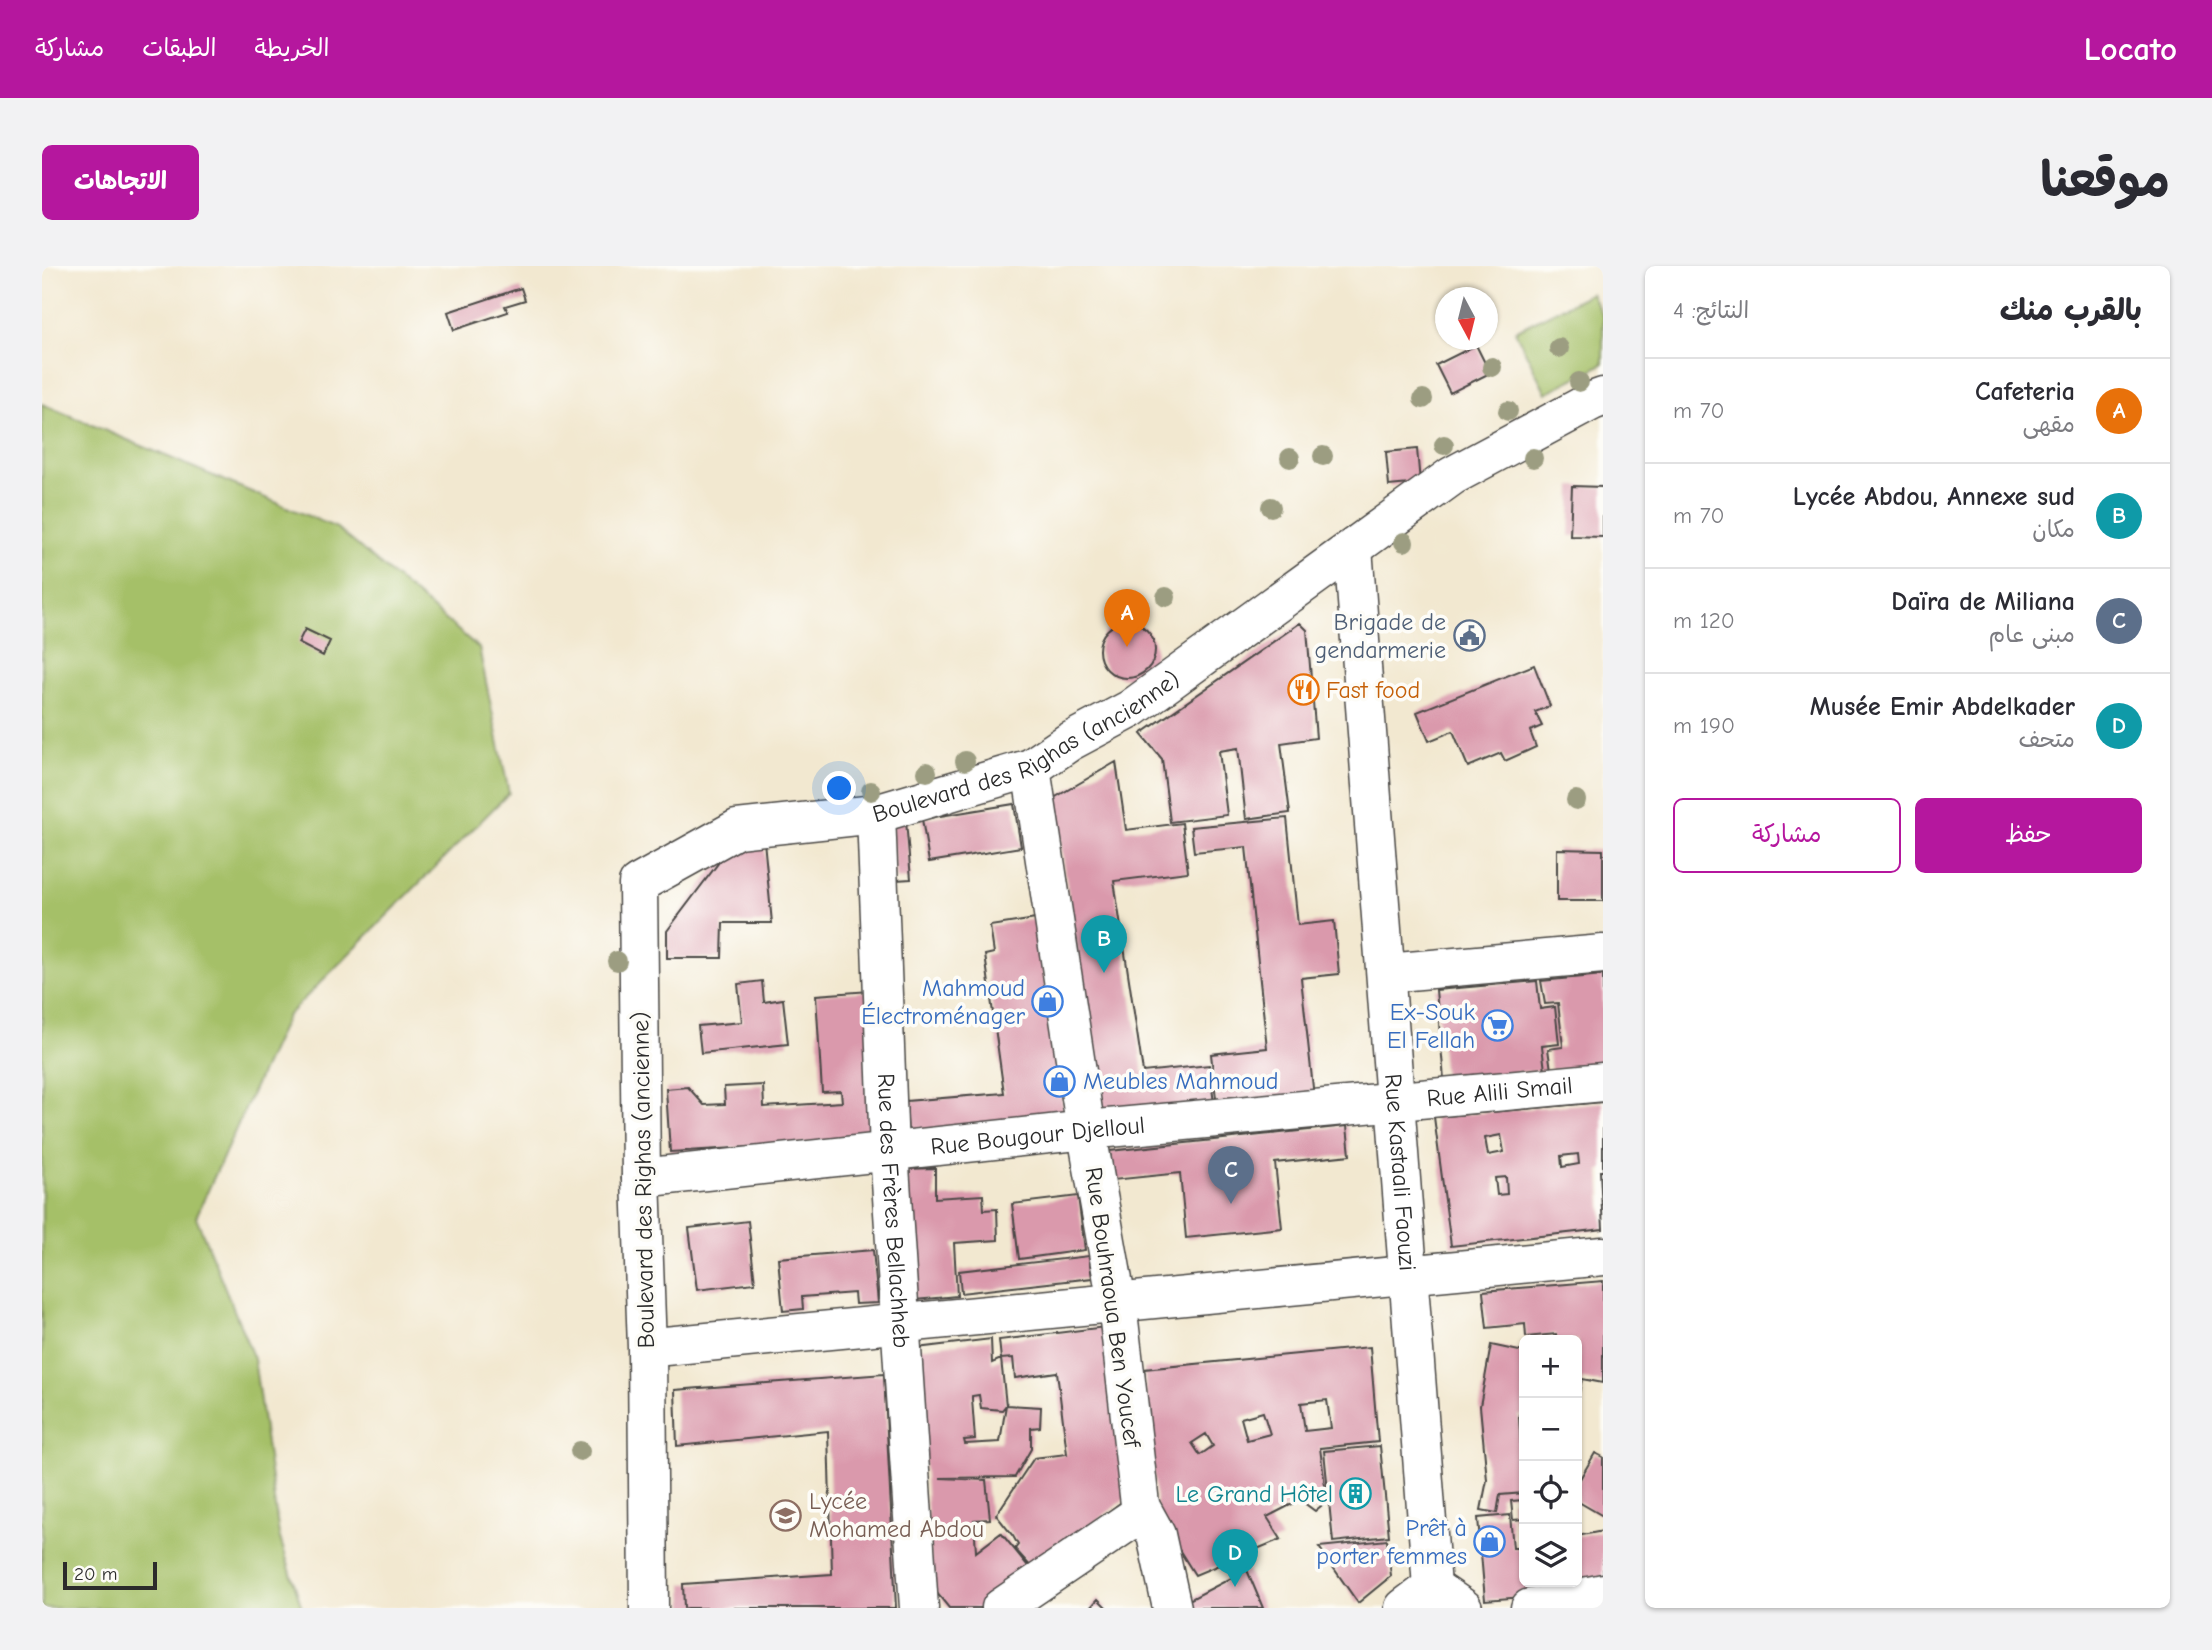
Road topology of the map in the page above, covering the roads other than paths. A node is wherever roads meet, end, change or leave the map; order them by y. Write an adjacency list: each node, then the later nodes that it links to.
1 (1603, 397): 2 (street, Boulevard des Righas (ancienne))
2 (1353, 548): 3 (street, Boulevard des Righas (ancienne)); 6 (street, Rue Kastaali Faouzi)
3 (1031, 768): 4 (street, Boulevard des Righas (ancienne)); 9 (street, Rue Bouhraoua Ben Youcef)
4 (876, 814): 10 (street, Rue des Frères Bellachheb); 11 (street, Boulevard des Righas (ancienne))
5 (1603, 954): 6 (street)
6 (1386, 972): 8 (street, Rue Kastaali Faouzi)
7 (1603, 1082): 8 (street, Rue Alili Smail)
8 (1395, 1101): 9 (street, Rue Bougour Djelloul); 13 (street, Rue Kastaali Faouzi)
9 (1087, 1130): 10 (street, Rue Bougour Djelloul); 14 (street, Rue Bouhraoua Ben Youcef)
10 (889, 1151): 11 (street, Rue Bougour Djelloul); 15 (street, Rue des Frères Bellachheb)
11 (641, 1178): 20 (street, Boulevard des Righas (ancienne))
12 (1603, 1256): 13 (street)
13 (1409, 1276): 14 (street); 19 (street, Rue Kastaali Faouzi)
14 (1117, 1303): 15 (street); 17 (street, Rue Bouhraoua Ben Youcef)
15 (901, 1323): 16 (street); 21 (street, Rue des Frères Bellachheb)
16 (666, 1346)
17 (1140, 1509): 22 (street); 23 (street)
18 (1603, 1593): 25 (street)
19 (1418, 1598): 24 (street)
20 (649, 1608)
21 (919, 1608)
22 (1001, 1608)
23 (1172, 1608)
24 (1463, 1608)
25 (1530, 1608)

